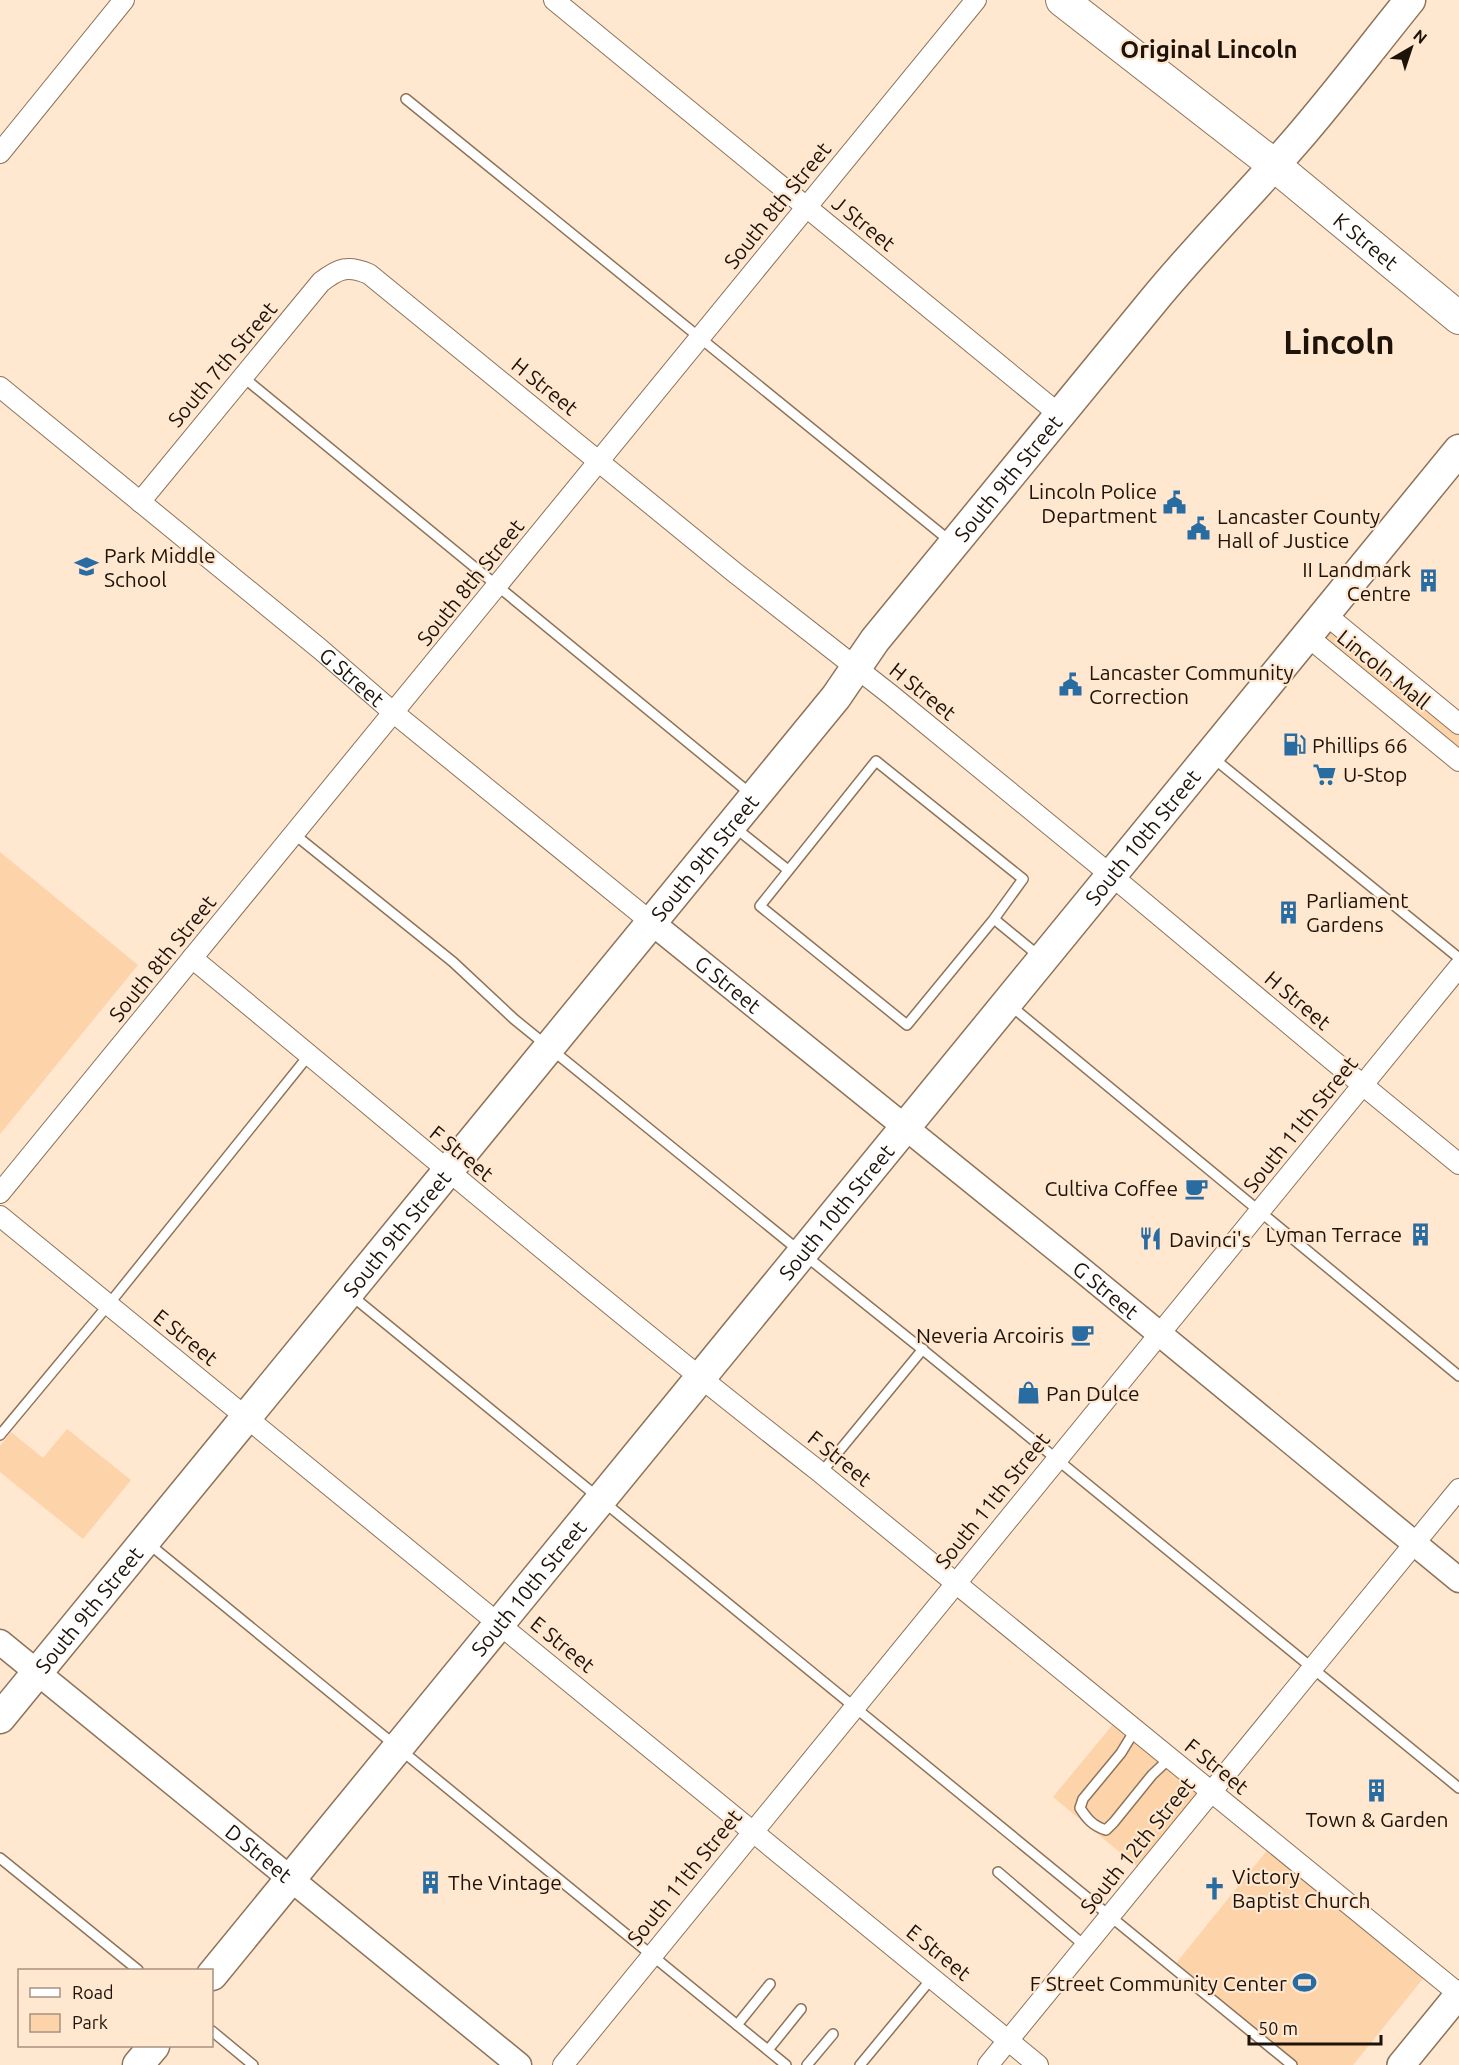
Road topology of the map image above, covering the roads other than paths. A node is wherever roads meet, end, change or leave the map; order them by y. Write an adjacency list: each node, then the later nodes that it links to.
1 (124, 0): 7 (street)
2 (554, 0): 9 (street, J Street)
3 (976, 0): 9 (street, South 8th Street)
4 (1062, 0): 8 (highway, K Street)
5 (1410, 0): 8 (main road, South 9th Street)
6 (406, 99): 12 (lane)
7 (0, 153)
8 (1274, 165): 11 (highway, K Street); 15 (main road, South 9th Street)
9 (806, 207): 12 (street, South 8th Street); 15 (street, J Street)
10 (349, 268): 13 (street, South 7th Street); 17 (street, H Street)
11 (1459, 318)
12 (700, 337): 17 (street, South 8th Street); 19 (lane)
13 (243, 377): 18 (street, South 7th Street); 20 (lane)
14 (0, 387): 18 (street, G Street)
15 (1060, 415): 19 (main road, South 9th Street)
16 (1459, 450): 21 (main road, South 10th Street)
17 (599, 461): 20 (street, South 8th Street); 22 (street, H Street)
18 (140, 501): 23 (street, G Street)
19 (954, 544): 22 (main road, South 9th Street)
20 (497, 586): 23 (street, South 8th Street); 27 (lane)
21 (1316, 625): 24 (street, Lincoln Mall); 25 (main road, South 10th Street); 26 (street, Lincoln Mall)
22 (856, 668): 27 (main road, South 9th Street); 31 (street, H Street)
23 (394, 713): 29 (street, South 8th Street); 33 (street, G Street)
24 (1459, 724)
25 (1210, 755): 31 (main road, South 10th Street); 35 (lane)
26 (1459, 761)
27 (754, 796): 28 (main road, South 9th Street)
28 (731, 825): 30 (lane); 33 (main road, South 9th Street)
29 (294, 834): 34 (street, South 8th Street); 39 (lane)
30 (788, 870): 32 (lane); 32 (lane)
31 (1112, 876): 36 (main road, South 10th Street); 41 (street, H Street)
32 (994, 918): 36 (lane)
33 (651, 922): 39 (main road, South 9th Street); 42 (street, G Street)
34 (192, 958): 40 (street, F Street); 45 (street, South 8th Street)
35 (1459, 958)
36 (1042, 959): 38 (main road, South 10th Street)
37 (1459, 967): 41 (street, South 11th Street)
38 (1006, 1003): 42 (main road, South 10th Street); 46 (lane)
39 (550, 1047): 44 (main road, South 9th Street); 48 (lane)
40 (309, 1055): 44 (street, F Street); 50 (lane)
41 (1362, 1085): 43 (street, H Street); 46 (street, South 11th Street)
42 (905, 1128): 48 (main road, South 10th Street); 51 (street, G Street)
43 (1459, 1164)
44 (447, 1172): 49 (main road, South 9th Street); 54 (street, F Street)
45 (0, 1193)
46 (1259, 1212): 51 (street, South 11th Street); 53 (lane)
47 (0, 1216): 50 (street, E Street)
48 (802, 1254): 52 (lane); 54 (main road, South 10th Street)
49 (348, 1293): 55 (main road, South 9th Street); 60 (lane)
50 (109, 1304): 55 (street, E Street); 56 (lane)
51 (1158, 1334): 57 (street, South 11th Street); 62 (street, G Street)
52 (923, 1349): 57 (lane); 58 (lane)
53 (1459, 1376)
54 (700, 1378): 58 (street, F Street); 60 (main road, South 10th Street)
55 (247, 1417): 61 (main road, South 9th Street); 65 (street, E Street)
56 (0, 1435)
57 (1057, 1458): 64 (street, South 11th Street); 67 (lane)
58 (820, 1473): 64 (street, F Street)
59 (1459, 1489): 62 (street, South 12th Street)
60 (600, 1500): 65 (main road, South 10th Street); 69 (lane)
61 (145, 1541): 68 (main road, South 9th Street); 72 (lane)
62 (1414, 1544): 63 (street, G Street); 67 (street, South 12th Street)
63 (1459, 1580)
64 (955, 1582): 69 (street, South 11th Street); 71 (street, F Street)
65 (499, 1623): 72 (main road, South 10th Street); 76 (street, E Street)
66 (0, 1642): 68 (street, D Street)
67 (1313, 1668): 74 (lane); 75 (street, South 12th Street)
68 (38, 1672): 70 (main road, South 9th Street); 79 (street, D Street)
69 (854, 1707): 76 (street, South 11th Street); 80 (lane)
70 (0, 1718)
71 (1136, 1730): 73 (street, F Street); 73 (lane)
72 (397, 1748): 79 (main road, South 10th Street); 82 (lane)
73 (1170, 1758): 75 (street, F Street)
74 (1459, 1788)
75 (1211, 1792): 80 (street, South 12th Street); 87 (street, F Street)
76 (753, 1831): 82 (street, South 11th Street); 85 (street, E Street)
77 (0, 1858): 83 (lane)
78 (998, 1872): 81 (lane)
79 (290, 1879): 84 (main road, South 10th Street); 97 (street, D Street)
80 (1110, 1916): 81 (street, South 12th Street); 104 (lane)
81 (1085, 1946): 92 (street, South 12th Street)
82 (651, 1955): 89 (lane); 98 (street, South 11th Street)
83 (136, 1969)
84 (213, 1975)
85 (932, 1978): 92 (street, E Street); 101 (lane)
86 (770, 1984): 89 (lane)
87 (1459, 1994): 105 (main road)
88 (801, 2009): 94 (lane)
89 (737, 2025): 94 (lane)
90 (213, 2032): 96 (lane)
91 (832, 2034): 100 (lane)
92 (1008, 2040): 102 (street, South 12th Street); 103 (street, E Street)
93 (153, 2047): 95 (main road)
94 (768, 2050): 99 (lane)
95 (138, 2065)
96 (253, 2065)
97 (519, 2065)
98 (563, 2065)
99 (786, 2065)
100 (807, 2065)
101 (860, 2065)
102 (988, 2065)
103 (1038, 2065)
104 (1292, 2065)
105 (1401, 2065)

